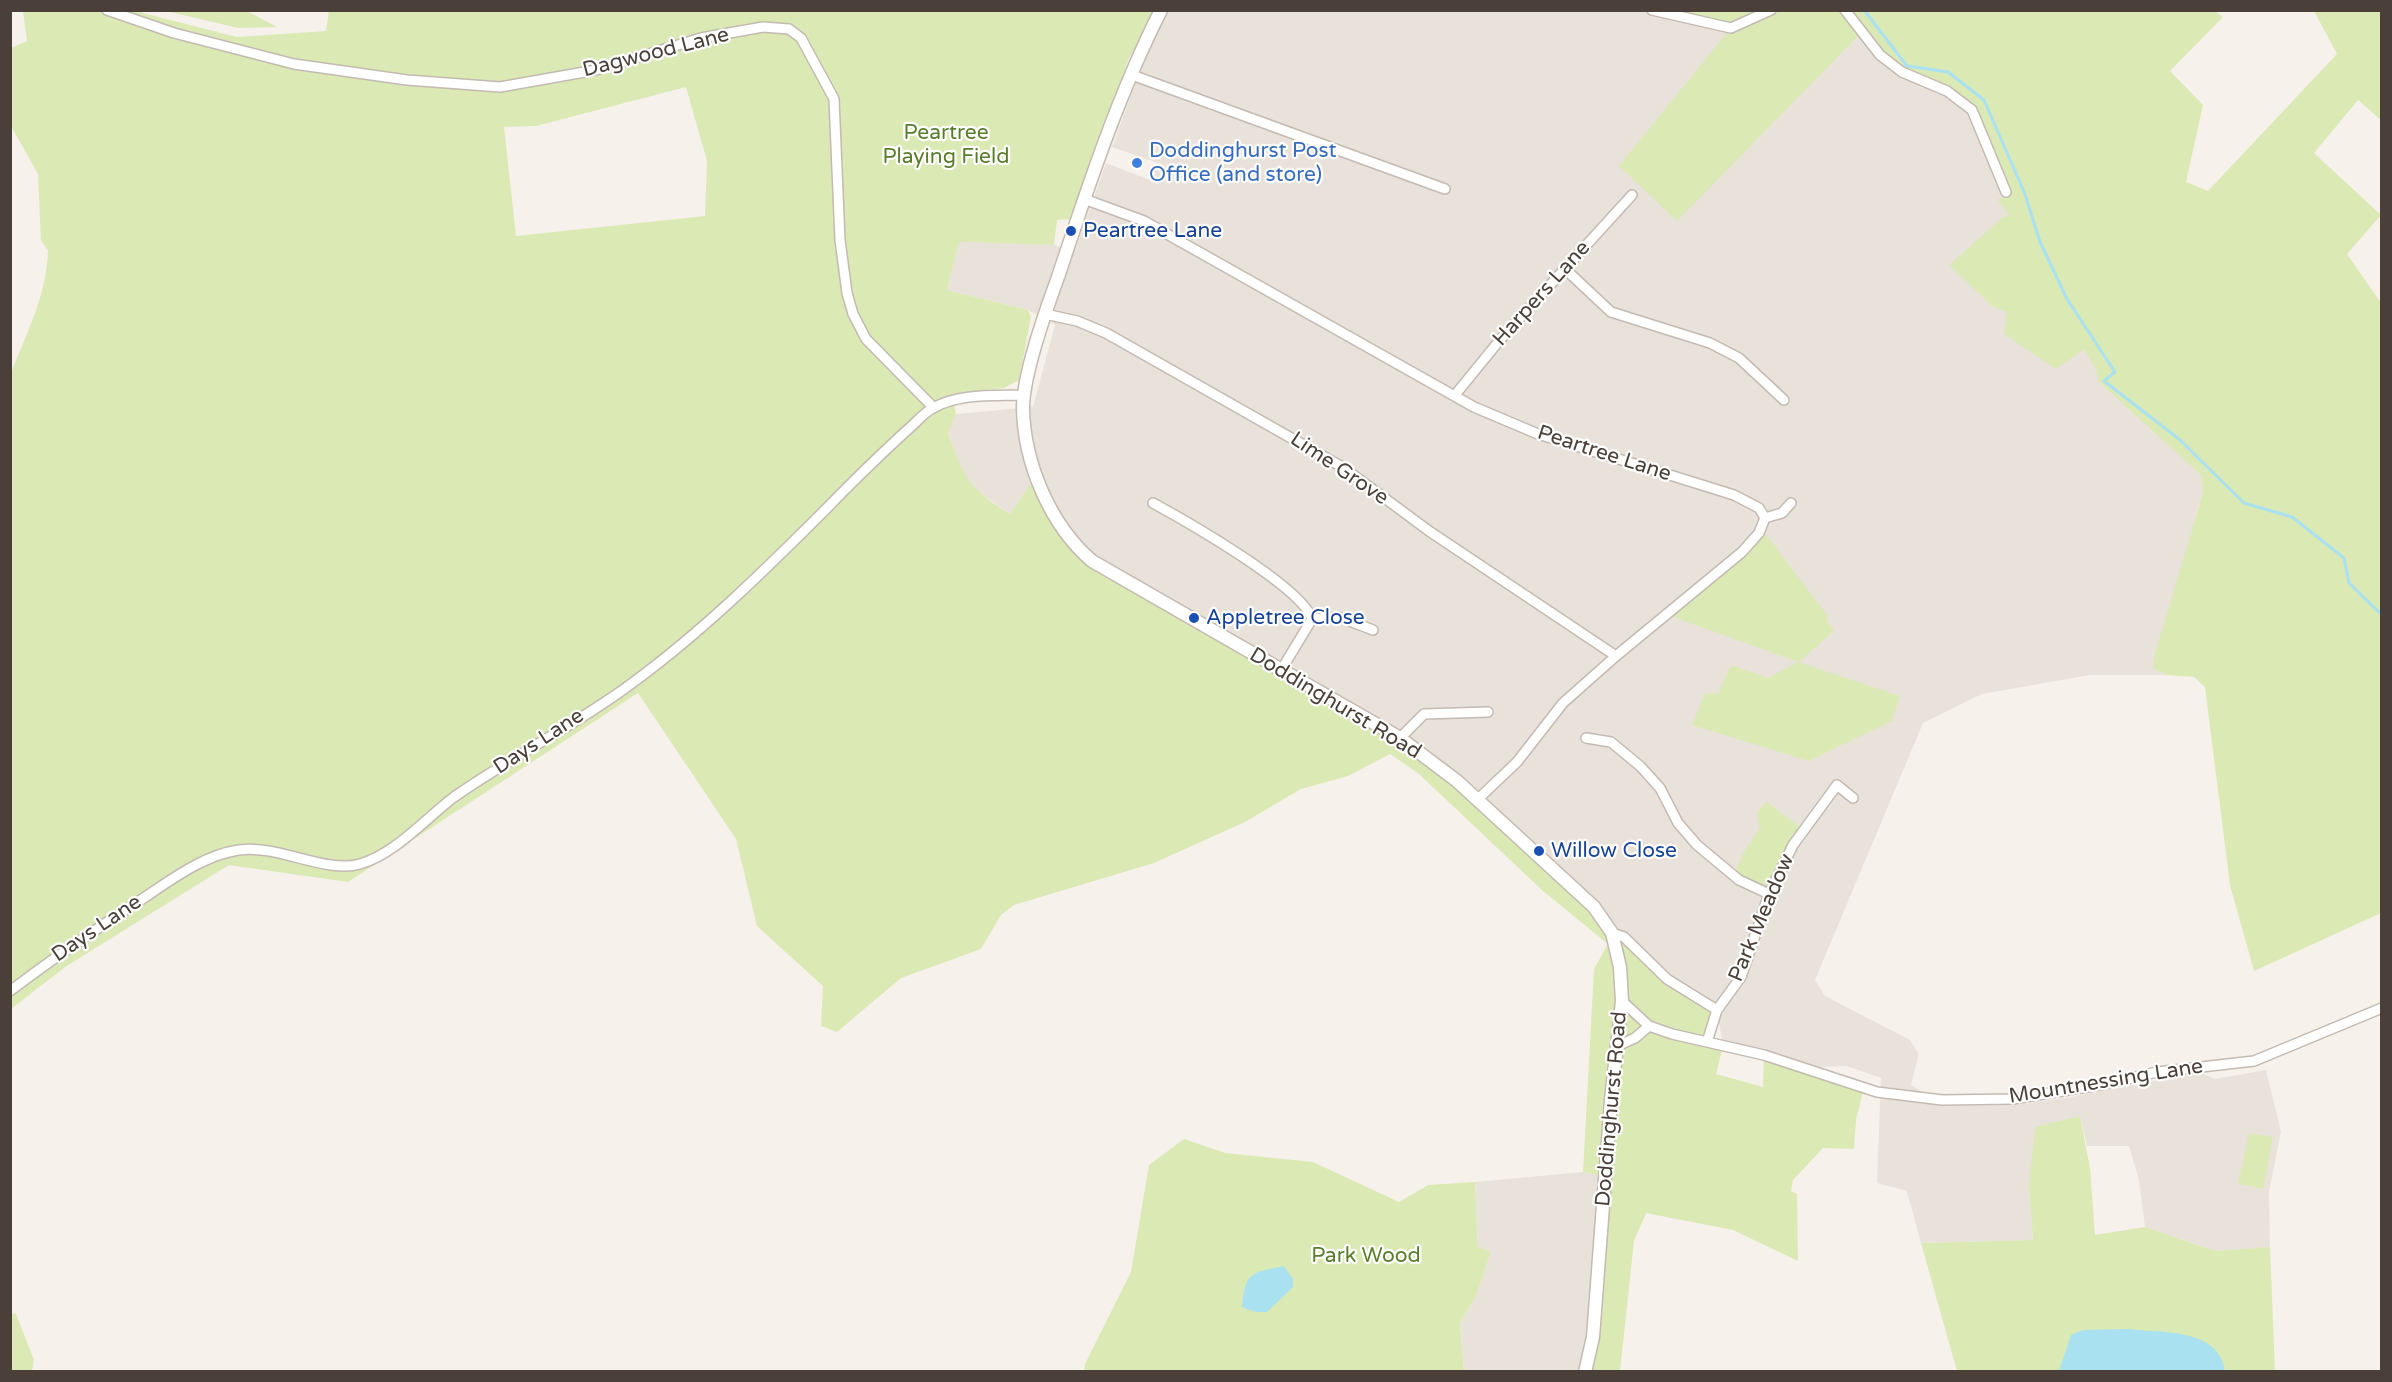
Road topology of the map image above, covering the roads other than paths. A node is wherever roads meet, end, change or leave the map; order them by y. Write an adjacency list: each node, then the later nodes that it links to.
1 (106, 10): 16 (street, Dagwood Lane)
2 (1161, 10): 6 (street, Doddinghurst Road)
3 (1652, 10): 4 (street)
4 (1771, 10)
5 (1845, 10): 8 (street)
6 (1132, 75): 7 (street); 10 (street, Doddinghurst Road)
7 (1445, 189)
8 (2006, 192)
9 (1632, 195): 11 (street, Harpers Lane)
10 (1084, 199): 12 (street, Doddinghurst Road); 14 (street, Peartree Lane)
11 (1564, 268): 14 (street, Harpers Lane); 15 (street)
12 (1045, 314): 13 (street, Doddinghurst Road); 22 (street, Lime Grove)
13 (1023, 395): 16 (street, Days Lane); 23 (street, Doddinghurst Road)
14 (1455, 395): 19 (street, Peartree Lane)
15 (1784, 400)
16 (933, 408): 31 (street, Days Lane)
17 (1153, 502): 20 (street)
18 (1791, 503): 19 (street)
19 (1765, 518): 22 (street)
20 (1312, 619): 21 (street); 23 (street)
21 (1373, 630)
22 (1616, 656): 28 (street)
23 (1280, 672): 25 (street, Doddinghurst Road)
24 (1488, 712): 25 (street)
25 (1400, 738): 28 (street, Doddinghurst Road)
26 (1586, 738): 29 (street)
27 (1853, 798): 29 (street, Park Meadow)
28 (1477, 800): 30 (street, Doddinghurst Road)
29 (1769, 894): 34 (street, Park Meadow)
30 (1612, 933): 32 (street, Doddinghurst Road); 34 (street)
31 (10, 991)
32 (1622, 1001): 35 (street, Mountnessing Lane); 37 (street, Doddinghurst Road)
33 (2382, 1008): 36 (street, Mountnessing Lane)
34 (1717, 1010): 36 (street, Park Meadow)
35 (1649, 1026): 36 (street, Mountnessing Lane); 37 (street)
36 (1707, 1042)
37 (1617, 1046): 38 (street, Doddinghurst Road)
38 (1586, 1371)

